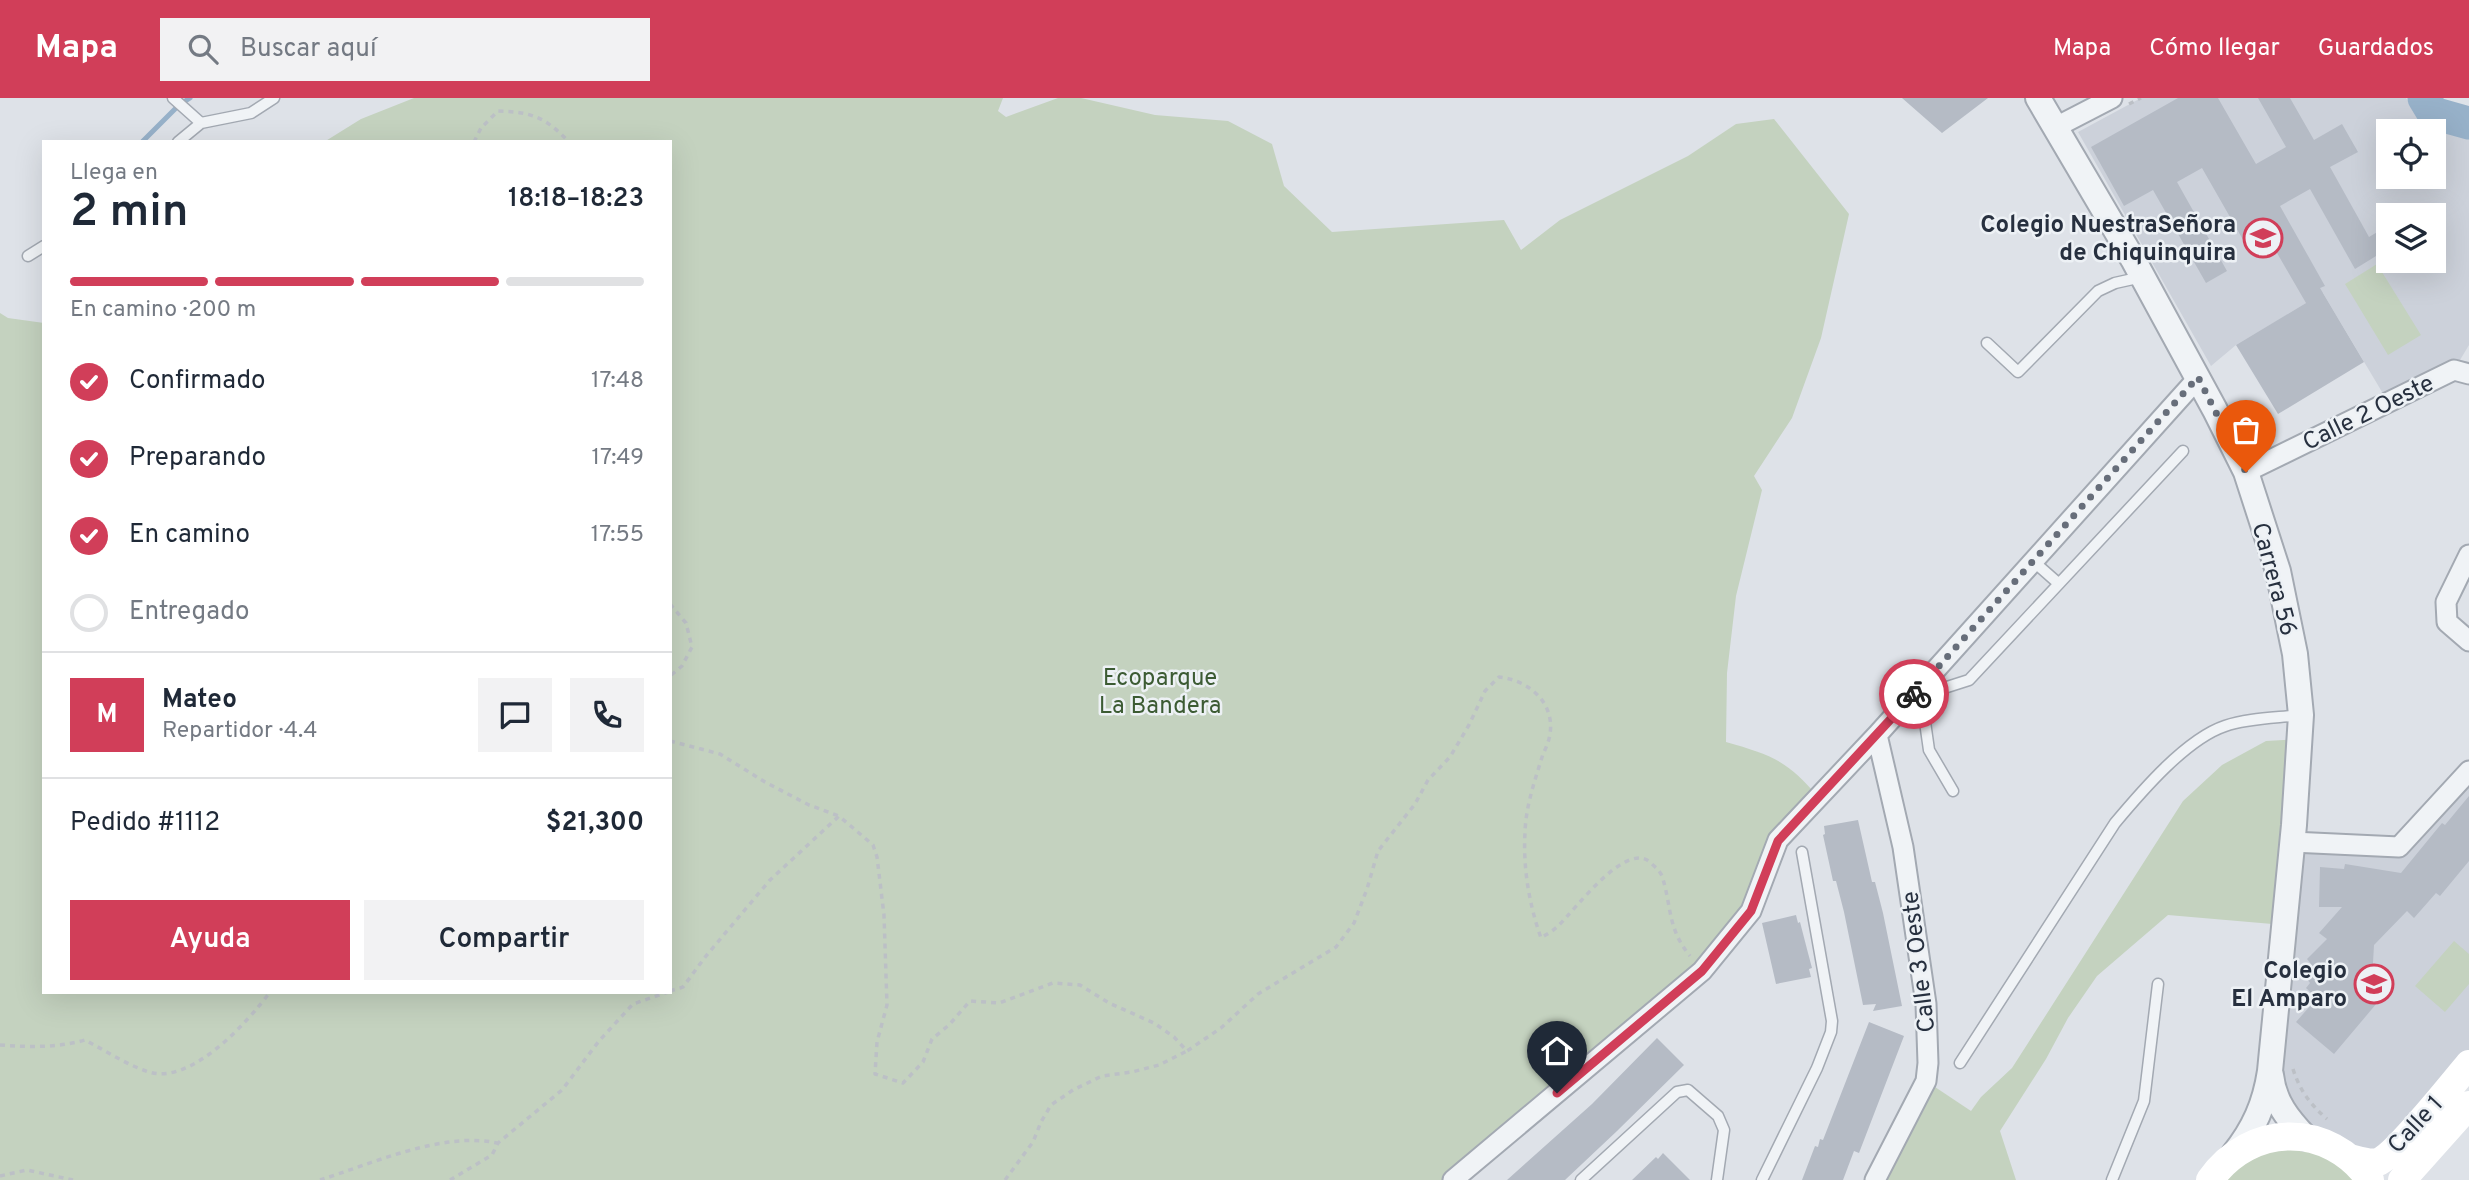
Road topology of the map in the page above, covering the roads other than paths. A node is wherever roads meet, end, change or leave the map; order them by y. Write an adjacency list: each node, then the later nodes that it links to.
1 (173, 98): 5 (lane)
2 (274, 98): 5 (lane)
3 (2038, 98): 6 (street, Carrera 56)
4 (2112, 98): 6 (street)
5 (201, 124): 7 (lane)
6 (2056, 127): 10 (street, Carrera 56)
7 (181, 140)
8 (42, 247): 9 (lane)
9 (28, 256)
10 (2142, 277): 11 (lane); 13 (street, Carrera 56)
11 (1987, 343)
12 (2461, 372): 15 (street, Calle 2 Oeste)
13 (2198, 377): 15 (street, Carrera 56); 17 (street)
14 (2183, 451): 18 (lane)
15 (2246, 472): 20 (street, Carrera 56)
16 (2469, 555): 19 (street)
17 (2033, 561): 18 (lane); 21 (street)
18 (2057, 583): 23 (lane)
19 (2469, 641)
20 (2301, 715): 24 (street, Carrera 56); 27 (lane)
21 (1877, 735): 34 (street); 38 (street, Calle 3 Oeste)
22 (2469, 771): 24 (street)
23 (1954, 791)
24 (2292, 842): 29 (street, Carrera 56)
25 (1802, 852): 37 (lane)
26 (2158, 984): 39 (lane)
27 (1960, 1063)
28 (2469, 1064): 33 (main road, Calle 1)
29 (2270, 1071): 31 (street, Carrera 56); 32 (street, Carrera 56)
30 (2469, 1105): 42 (main road, Calle 1)
31 (2306, 1138): 32 (main road); 33 (main road)
32 (2233, 1155): 40 (main road)
33 (2350, 1158): 41 (main road)
34 (1452, 1180)
35 (1581, 1180): 36 (lane)
36 (1717, 1180)
37 (1762, 1180)
38 (1875, 1180)
39 (2112, 1180)
40 (2210, 1180)
41 (2370, 1180)
42 (2402, 1180)

